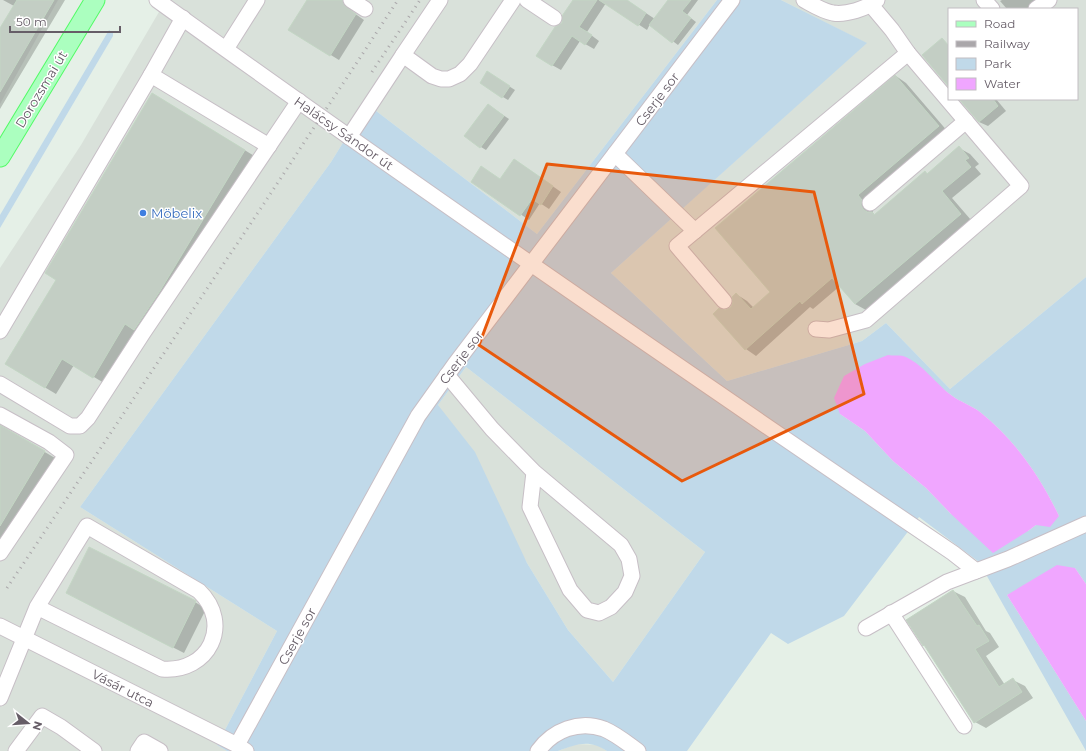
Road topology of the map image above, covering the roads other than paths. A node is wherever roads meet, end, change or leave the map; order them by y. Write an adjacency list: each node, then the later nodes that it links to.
1 (95, 0): 29 (main road, Dorozsmai út)
2 (157, 0): 16 (street, Halácsy Sándor út)
3 (256, 0): 18 (street)
4 (351, 0): 15 (street)
5 (440, 0): 20 (street)
6 (513, 0): 20 (street)
7 (527, 0): 17 (street)
8 (732, 0): 28 (street, Cserje sor)
9 (804, 0): 12 (street)
10 (984, 0): 13 (street)
11 (1049, 0): 14 (street)
12 (874, 3): 19 (street)
13 (991, 8)
14 (1037, 8)
15 (365, 9)
16 (182, 18): 18 (street, Halácsy Sándor út); 21 (street)
17 (554, 18)
18 (226, 49): 24 (street, Halácsy Sándor út)
19 (908, 53): 22 (street); 31 (street)
20 (403, 56): 26 (street)
21 (151, 75): 27 (street); 35 (street)
22 (948, 100)
23 (948, 100): 25 (street)
24 (299, 101): 26 (street, Halácsy Sándor út); 27 (street)
25 (966, 121): 30 (street); 34 (street)
26 (349, 137): 32 (street, Halácsy Sándor út)
27 (269, 146): 37 (street)
28 (615, 154): 31 (street); 32 (street, Cserje sor)
29 (0, 157)
30 (870, 203)
31 (694, 231): 33 (street)
32 (532, 264): 36 (street, Cserje sor); 42 (street, Halácsy Sándor út)
33 (724, 301)
34 (816, 329)
35 (0, 331)
36 (447, 375): 39 (street); 50 (street, Cserje sor)
37 (0, 384)
38 (0, 415): 41 (street)
39 (534, 472): 39 (street)
40 (1086, 524): 42 (street)
41 (0, 553)
42 (976, 571): 44 (street)
43 (37, 607): 43 (street); 47 (street)
44 (891, 613): 46 (street); 49 (street)
45 (0, 626): 47 (street, Vásár utca)
46 (866, 628)
47 (24, 638): 48 (street); 50 (street, Vásár utca)
48 (0, 698)
49 (964, 726)
50 (241, 748)
51 (16, 751): 52 (street)
52 (94, 751)
53 (138, 751): 54 (street)
54 (160, 751)
55 (538, 751): 56 (street)
56 (638, 751)

